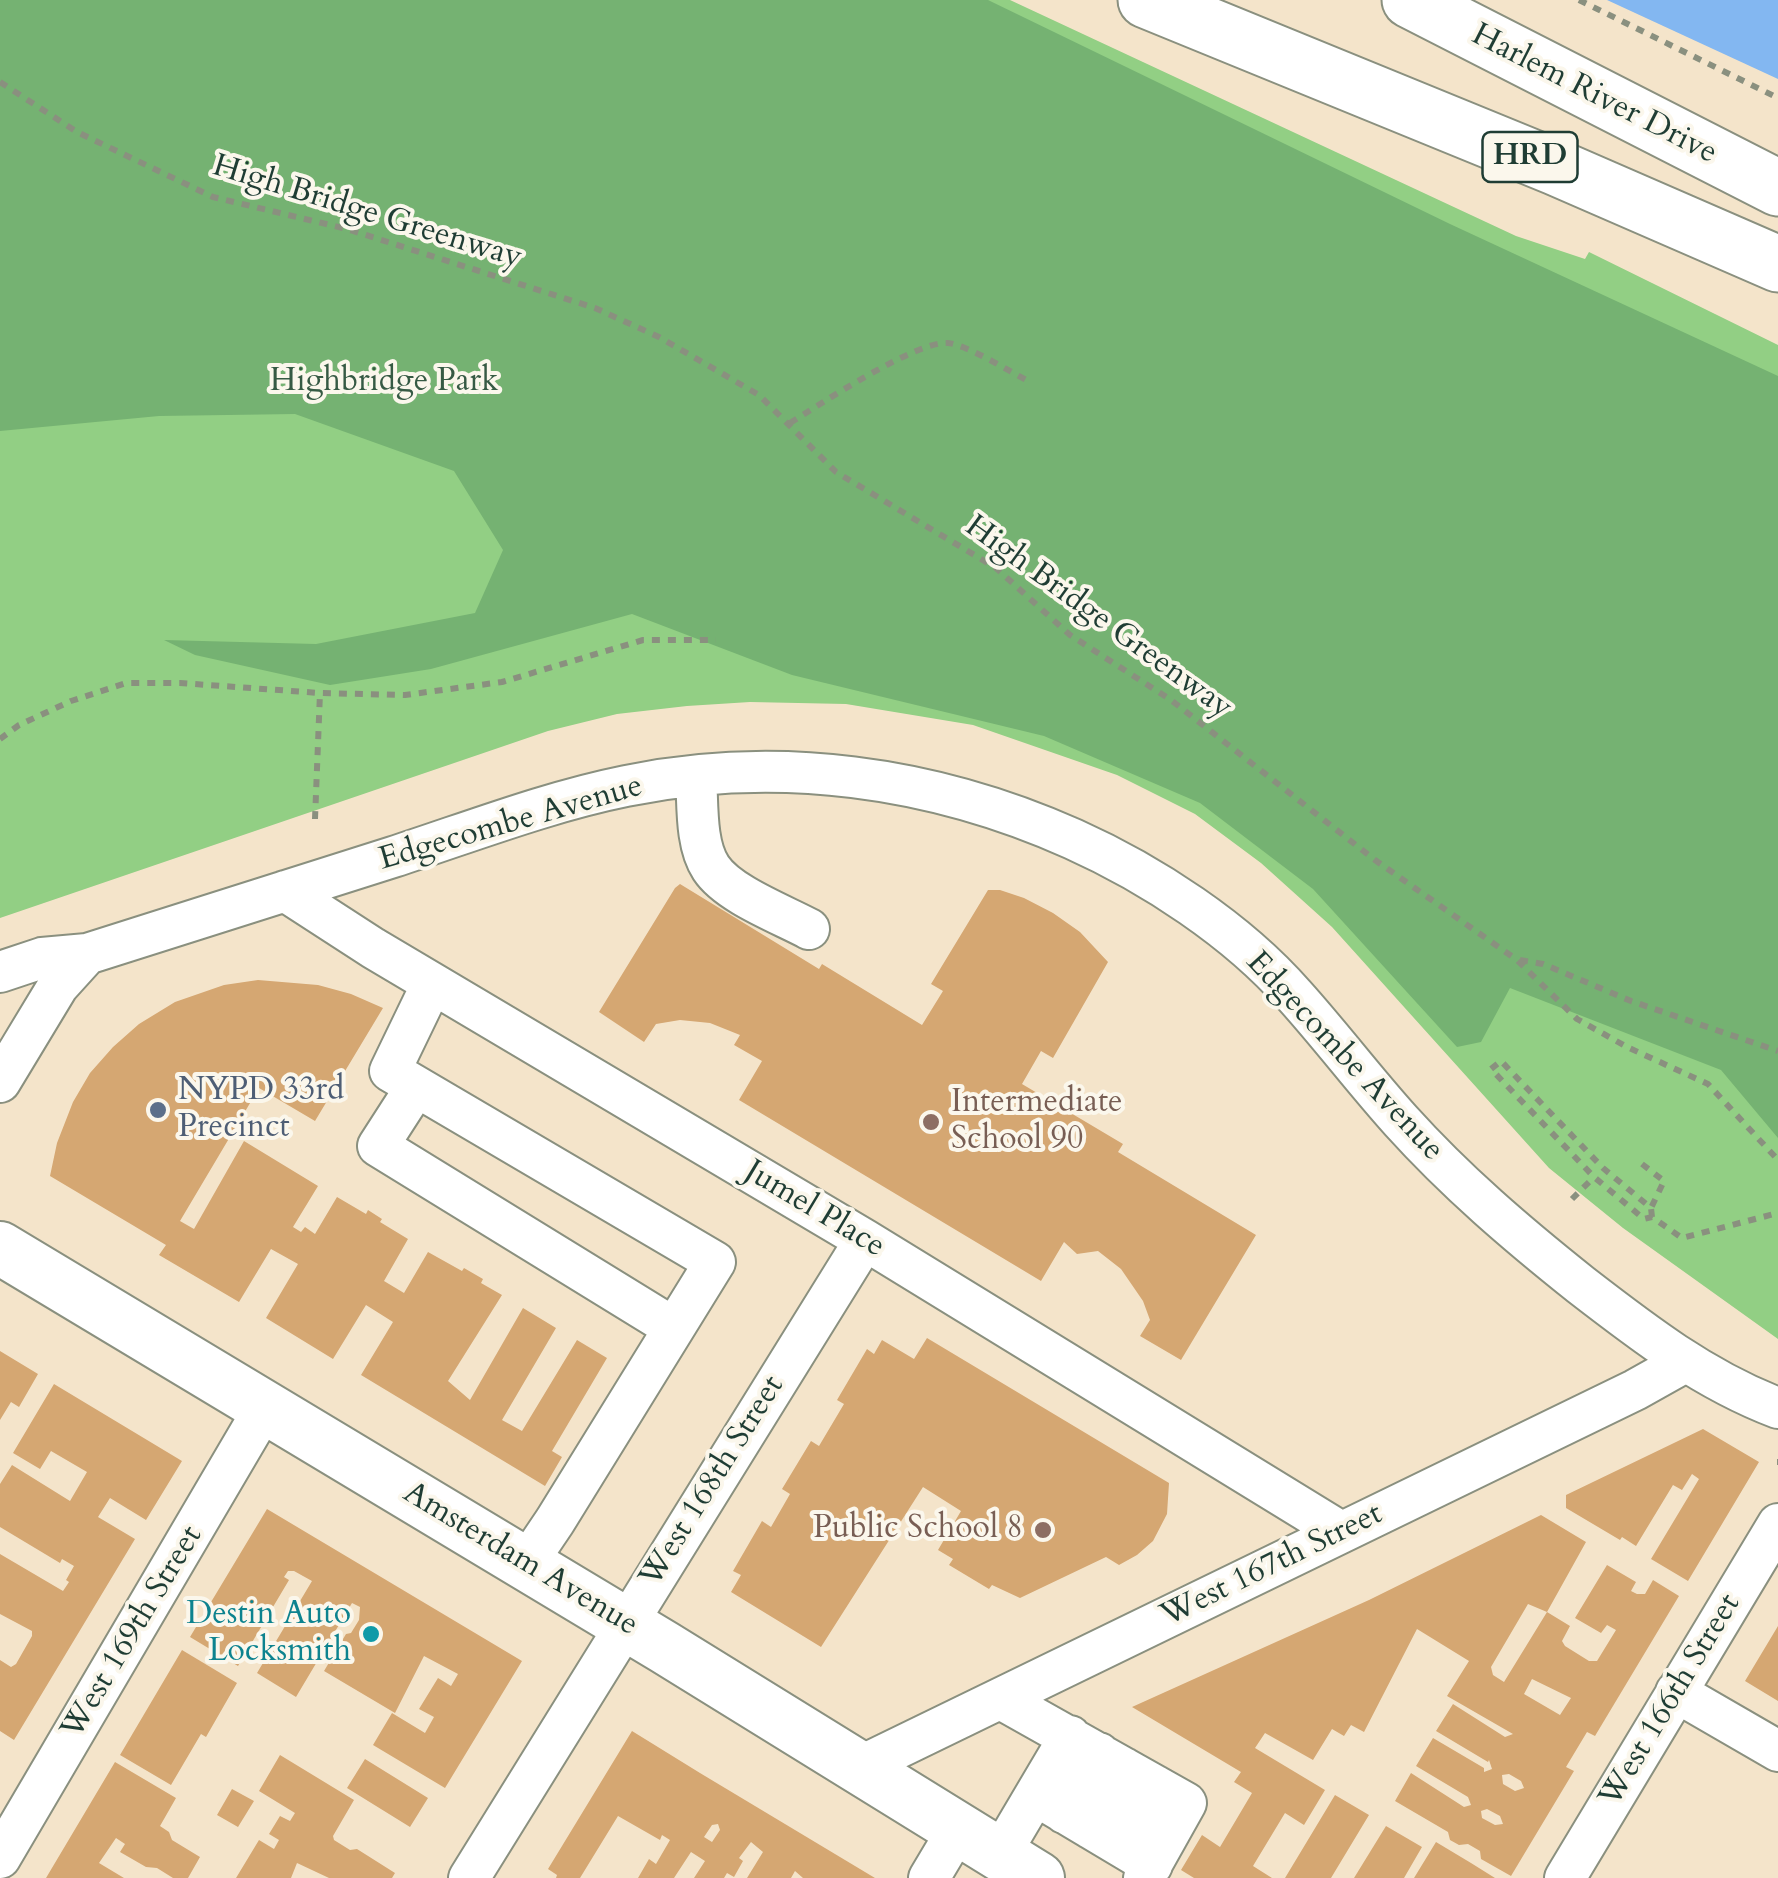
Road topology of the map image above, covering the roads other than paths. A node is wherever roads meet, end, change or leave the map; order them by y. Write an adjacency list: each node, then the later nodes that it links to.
1 (1146, 0): 4 (highway, HRD)
2 (1214, 0): 4 (highway)
3 (1410, 0): 5 (highway, Harlem River Drive / HRD)
4 (1350, 83): 8 (highway, HRD)
5 (1601, 99): 6 (highway); 7 (highway, Harlem River Drive / HRD)
6 (1778, 155)
7 (1778, 188)
8 (1710, 232): 9 (highway, HRD); 10 (highway)
9 (1778, 264)
10 (1778, 285)
11 (696, 776): 12 (street, Edgecombe Avenue); 13 (street); 22 (street, Edgecombe Avenue)
12 (285, 891): 14 (street, Edgecombe Avenue); 16 (street, Jumel Place)
13 (809, 929)
14 (87, 954): 15 (street, Edgecombe Avenue); 17 (street)
15 (0, 972)
16 (432, 984): 18 (street); 19 (street, Jumel Place)
17 (0, 1082)
18 (416, 1087): 21 (street); 21 (street)
19 (864, 1240): 26 (street, Jumel Place); 28 (street, West 168th Street)
20 (0, 1248): 23 (main road, Amsterdam Avenue)
21 (674, 1328): 27 (street)
22 (1685, 1362): 24 (street, Edgecombe Avenue); 26 (street, West 167th Street)
23 (266, 1408): 27 (main road, Amsterdam Avenue); 36 (street, West 169th Street)
24 (1778, 1408)
25 (1778, 1524): 29 (street, West 166th Street)
26 (1341, 1532): 30 (street, West 167th Street)
27 (526, 1564): 28 (main road, Amsterdam Avenue)
28 (624, 1623): 33 (main road, Amsterdam Avenue); 37 (street, West 168th Street)
29 (1676, 1692): 31 (street); 39 (street, West 166th Street)
30 (1000, 1698): 32 (street); 33 (street, West 167th Street)
31 (1778, 1752)
32 (1112, 1761): 34 (street); 34 (street); 34 (street)
33 (858, 1767): 35 (main road, Amsterdam Avenue)
34 (1101, 1838): 35 (street)
35 (998, 1855): 38 (street)
36 (0, 1858)
37 (469, 1878)
38 (929, 1878)
39 (1565, 1878)

